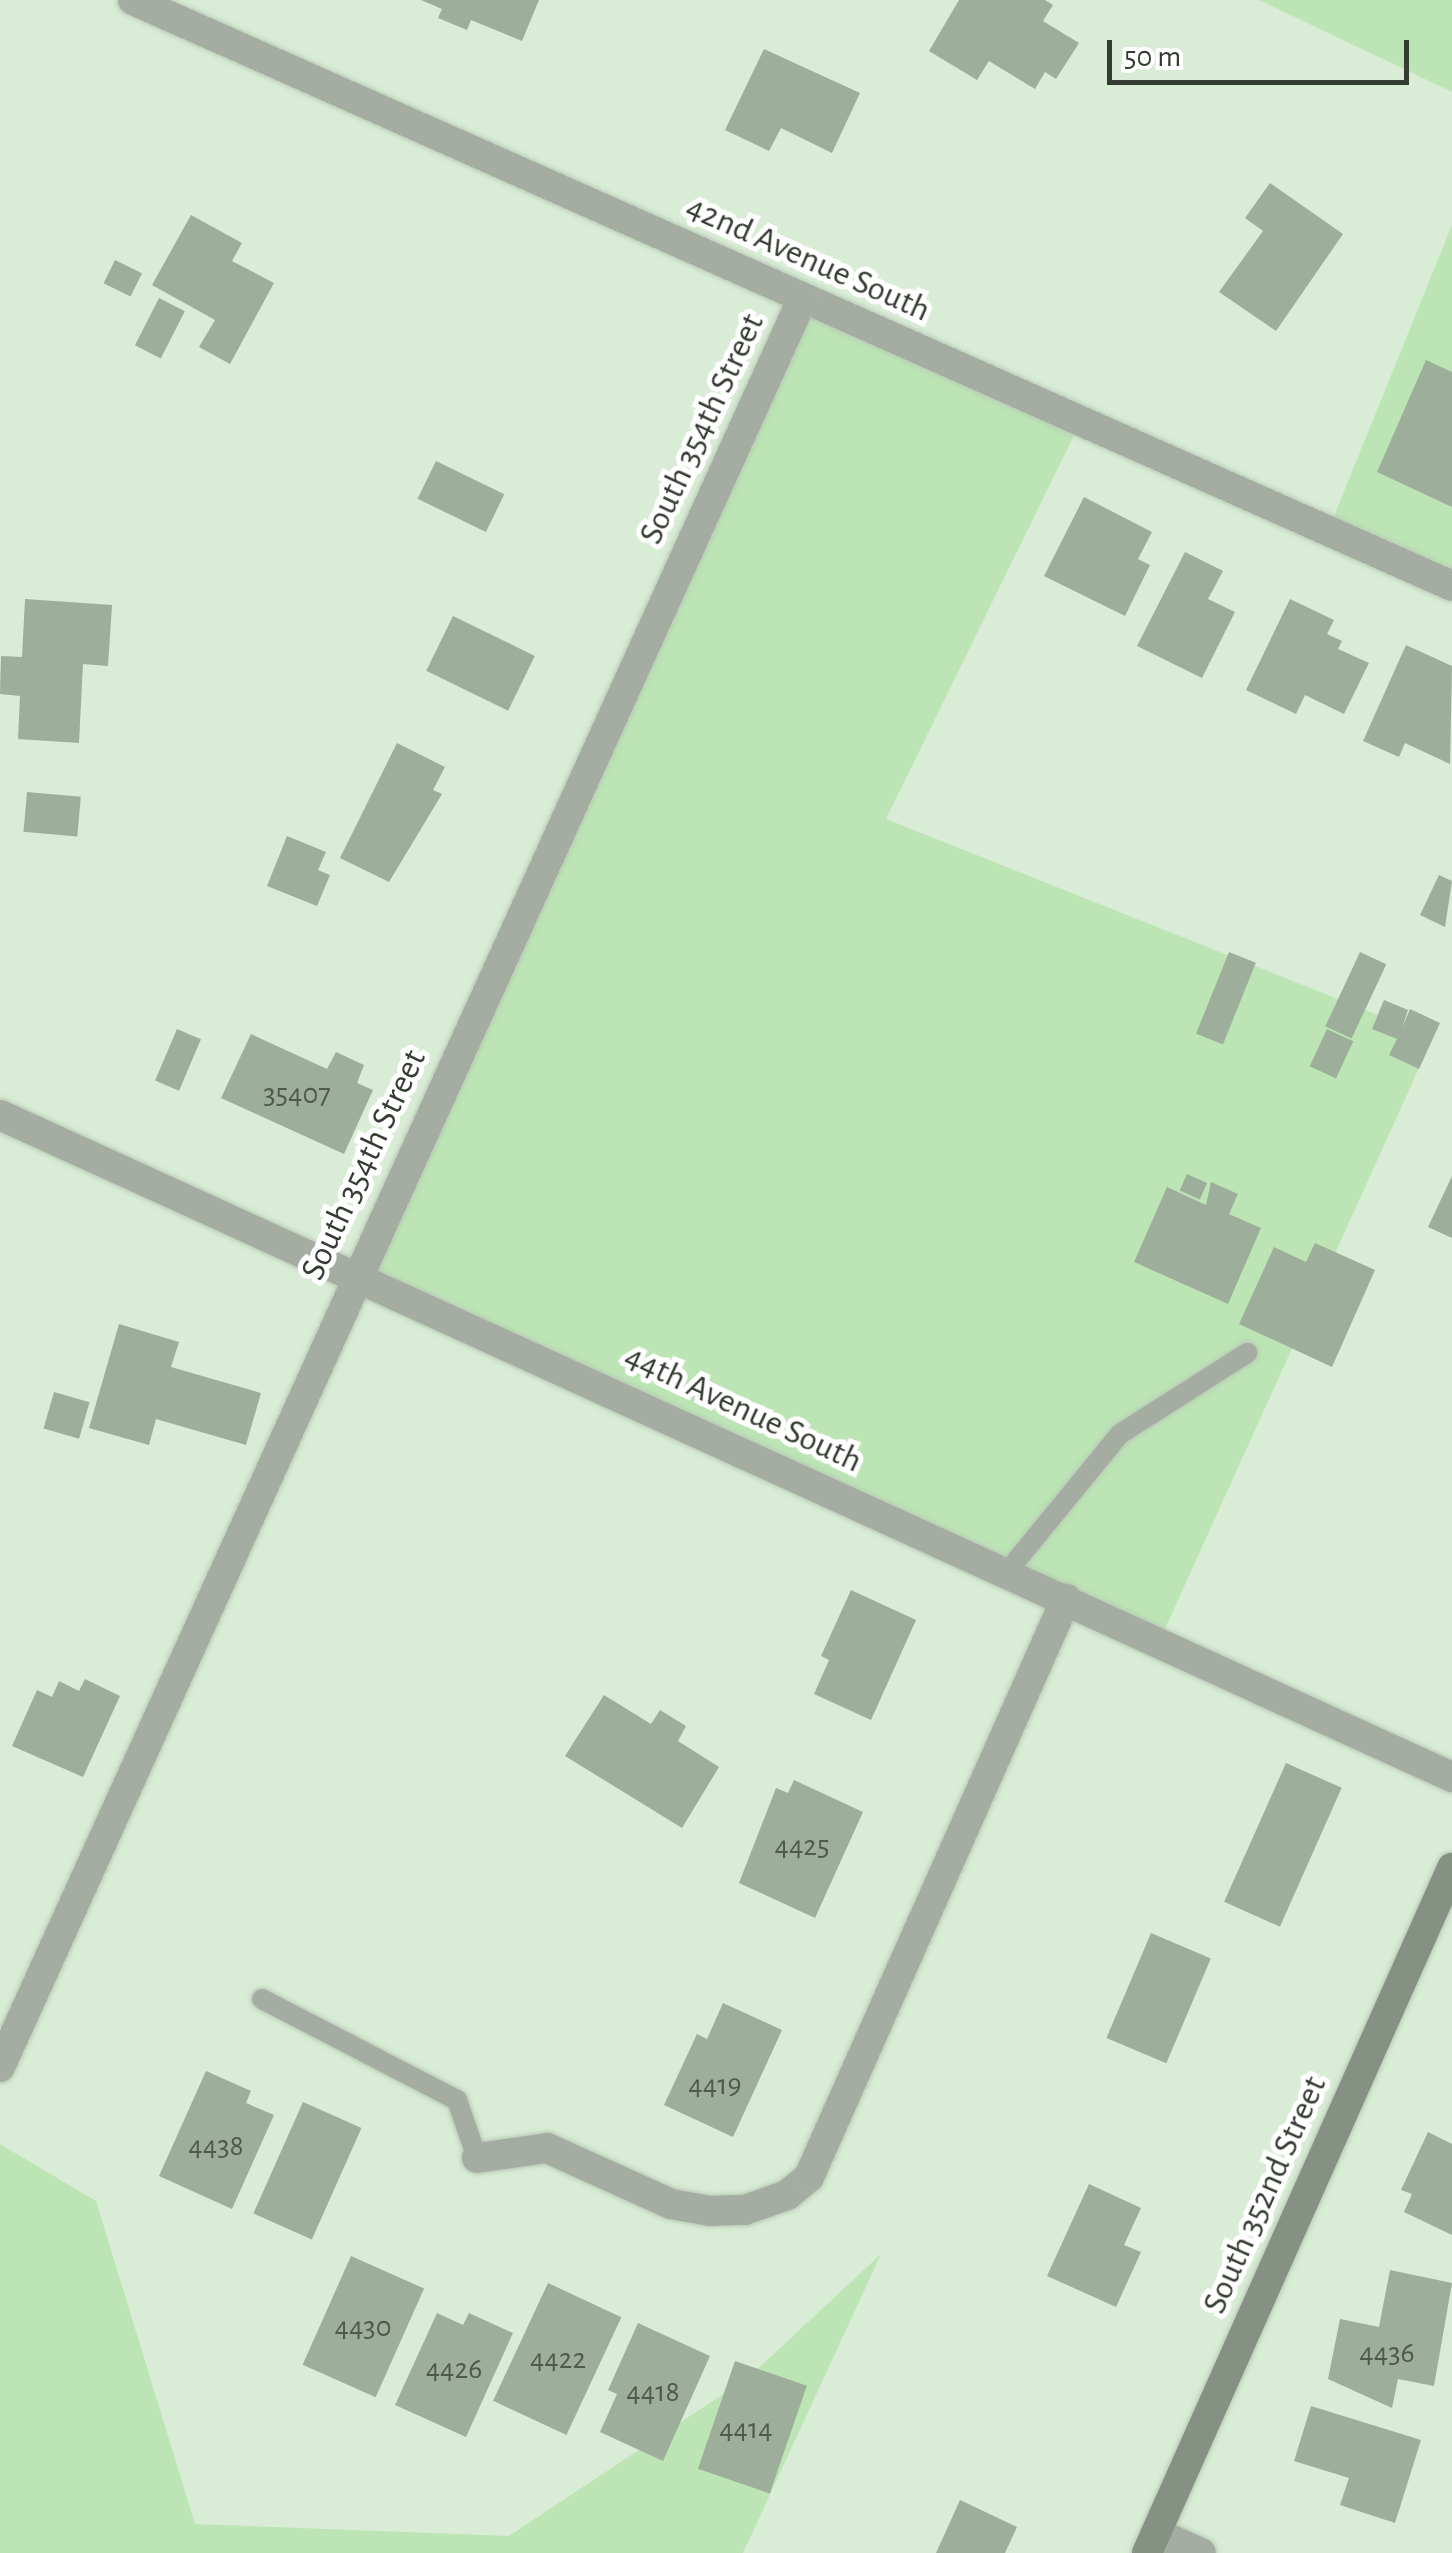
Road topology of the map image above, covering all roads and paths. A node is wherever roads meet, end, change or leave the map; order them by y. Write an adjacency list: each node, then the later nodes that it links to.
1 (133, 0): 2 (street, 42nd Avenue South)
2 (803, 298): 3 (street, 42nd Avenue South); 5 (street, South 354th Street)
3 (1452, 586)
4 (0, 1115): 5 (street, 44th Avenue South)
5 (356, 1272): 7 (street, 44th Avenue South); 12 (street, South 354th Street)
6 (1247, 1353): 7 (lane)
7 (1006, 1572): 8 (street, 44th Avenue South)
8 (1066, 1600): 9 (street, 44th Avenue South); 13 (street)
9 (1452, 1776)
10 (1452, 1868): 14 (street, South 352nd Street)
11 (262, 1999): 13 (lane)
12 (0, 2067)
13 (477, 2158)
14 (1152, 2543): 15 (street)
15 (1201, 2553)

